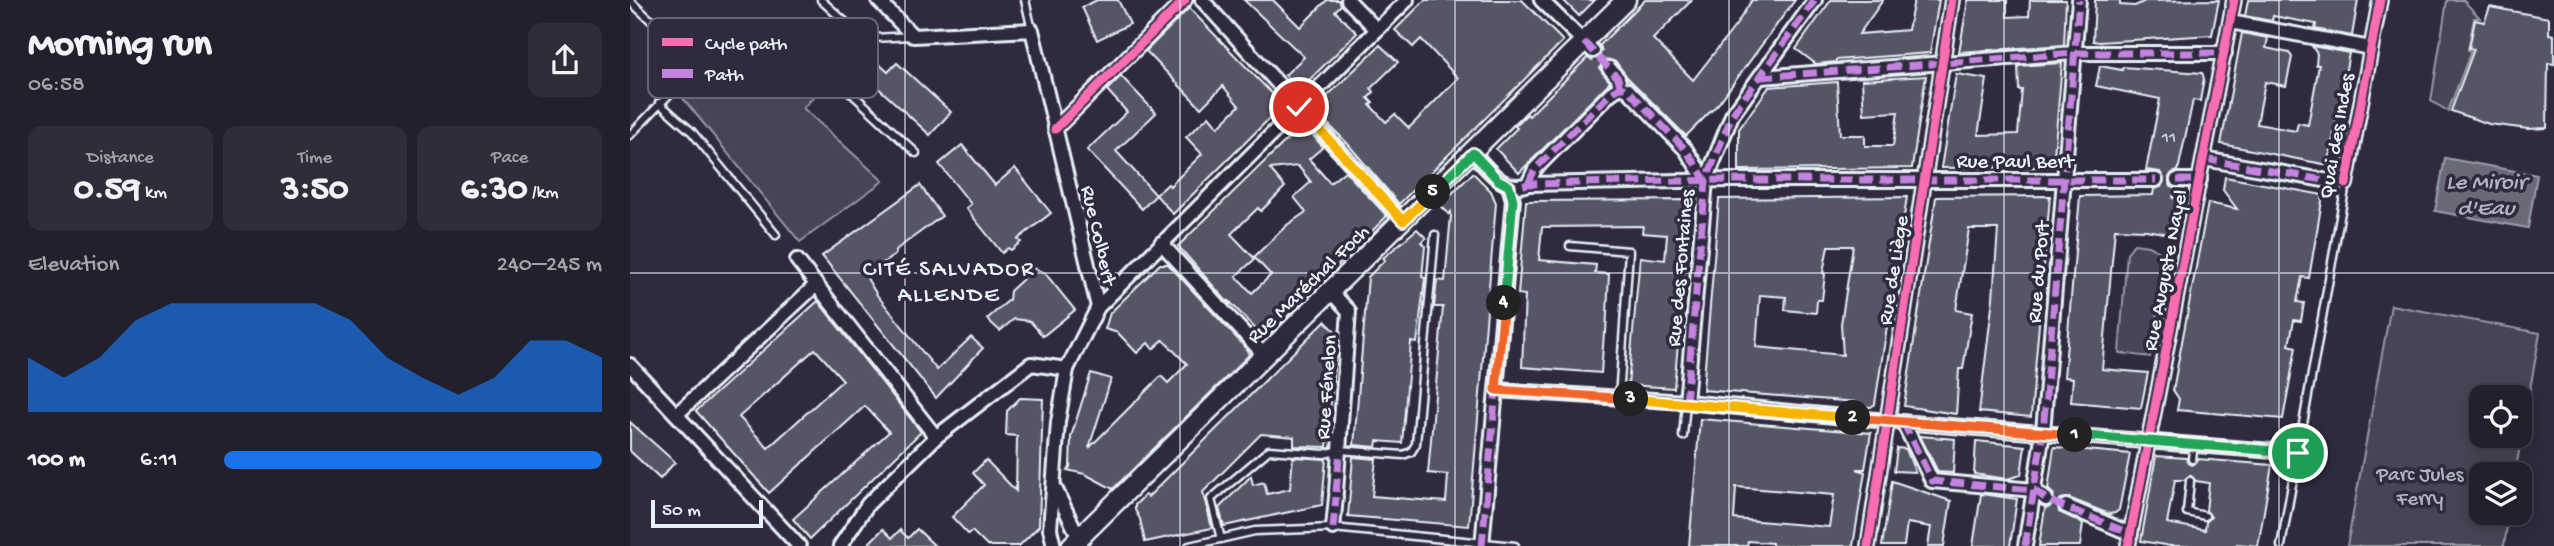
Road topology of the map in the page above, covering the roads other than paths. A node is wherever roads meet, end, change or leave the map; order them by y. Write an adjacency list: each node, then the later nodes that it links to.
1 (821, 0): 17 (lane)
2 (878, 0): 21 (street)
3 (1025, 0): 19 (lane)
4 (1185, 0): 35 (street)
5 (1202, 0): 34 (street)
6 (1348, 0): 20 (street)
7 (1407, 0): 20 (street)
8 (1541, 0): 23 (street)
9 (1626, 0): 23 (street, Rue Maréchal Foch)
10 (1815, 0): 29 (street, Rue des Fontaines)
11 (1952, 0): 27 (street, Rue de Liège)
12 (2079, 0): 25 (street, Rue du Port)
13 (2234, 0): 18 (street, Rue Auguste Nayel)
14 (2380, 0): 24 (street, Quai des Indes)
15 (630, 1): 16 (lane)
16 (648, 18)
17 (841, 18)
18 (2230, 22): 24 (street); 26 (street, Rue Auguste Nayel)
19 (1031, 30): 21 (street); 35 (street, Rue Colbert)
20 (1377, 30): 34 (street)
21 (913, 36): 22 (lane)
22 (878, 38)
23 (1589, 47): 38 (street, Rue Maréchal Foch)
24 (2371, 48): 47 (street, Quai des Indes)
25 (2074, 53): 26 (street); 27 (street); 40 (street, Rue du Port)
26 (2225, 53): 39 (street, Rue Auguste Nayel)
27 (1941, 63): 29 (street); 41 (street, Rue de Liège)
28 (1609, 68): 30 (street)
29 (1761, 77): 45 (street, Rue des Fontaines)
30 (1620, 87): 45 (street); 46 (street)
31 (664, 98): 33 (lane)
32 (857, 98): 37 (lane)
33 (659, 103): 36 (lane); 50 (lane)
34 (1299, 107): 49 (street); 52 (street)
35 (1055, 128): 57 (street, Rue Colbert)
36 (630, 135)
37 (916, 153)
38 (1473, 153): 48 (street); 49 (street, Rue Maréchal Foch)
39 (2204, 159): 44 (street, Rue Auguste Nayel); 47 (street)
40 (2064, 178): 41 (street, Rue Paul Bert); 42 (street, Rue Paul Bert); 67 (street, Rue du Port)
41 (1923, 180): 45 (street, Rue Paul Bert); 65 (street, Rue de Liège)
42 (2156, 180)
43 (2177, 180): 44 (street)
44 (2200, 180): 70 (street, Rue Auguste Nayel)
45 (1706, 181): 46 (street, Rue Paul Bert); 63 (street, Rue des Fontaines)
46 (1528, 184): 48 (street, Rue Paul Bert)
47 (2346, 184): 73 (lane, Quai des Indes)
48 (1509, 186): 61 (street)
49 (1403, 221): 56 (street, Rue Maréchal Foch)
50 (776, 235)
51 (1434, 235): 72 (lane)
52 (1161, 243): 57 (street); 58 (street)
53 (1570, 246): 62 (lane)
54 (797, 260): 55 (street)
55 (816, 285): 64 (street); 69 (street)
56 (1331, 292): 58 (street, Rue Maréchal Foch); 72 (street, Rue Fénelon)
57 (1098, 307): 60 (street, Rue Colbert)
58 (1265, 356): 84 (street, Rue Maréchal Foch)
59 (630, 365): 64 (street)
60 (1068, 369): 69 (street); 76 (street, Rue Colbert)
61 (1496, 390): 62 (street); 85 (street)
62 (1619, 398): 63 (street)
63 (1686, 402): 65 (street); 68 (lane)
64 (678, 413): 86 (street)
65 (1887, 421): 66 (street); 91 (street, Rue de Liège)
66 (1903, 422): 67 (street); 77 (street)
67 (2043, 432): 70 (street); 77 (street, Rue du Port)
68 (1683, 436)
69 (936, 437): 87 (street)
70 (2148, 441): 71 (street); 83 (street, Rue Auguste Nayel)
71 (2194, 444): 73 (street); 74 (lane)
72 (1340, 450): 81 (street, Rue Fénelon); 82 (lane)
73 (2298, 453): 93 (lane, Quai des Indes)
74 (2192, 458)
75 (2190, 481): 80 (lane)
76 (1054, 486): 84 (street, Rue Colbert); 88 (street, Rue Colbert)
77 (2034, 490): 78 (street); 92 (street, Rue du Port)
78 (2046, 499)
79 (2066, 506): 83 (street)
80 (2205, 516)
81 (1333, 528): 82 (lane); 85 (lane)
82 (1221, 539): 89 (lane)
83 (2129, 540)
84 (1075, 542)
85 (1482, 544): 90 (lane)
86 (799, 546)
87 (840, 546)
88 (1054, 546)
89 (1189, 546)
90 (1515, 546)
91 (1868, 546)
92 (2025, 546)
93 (2281, 546)

